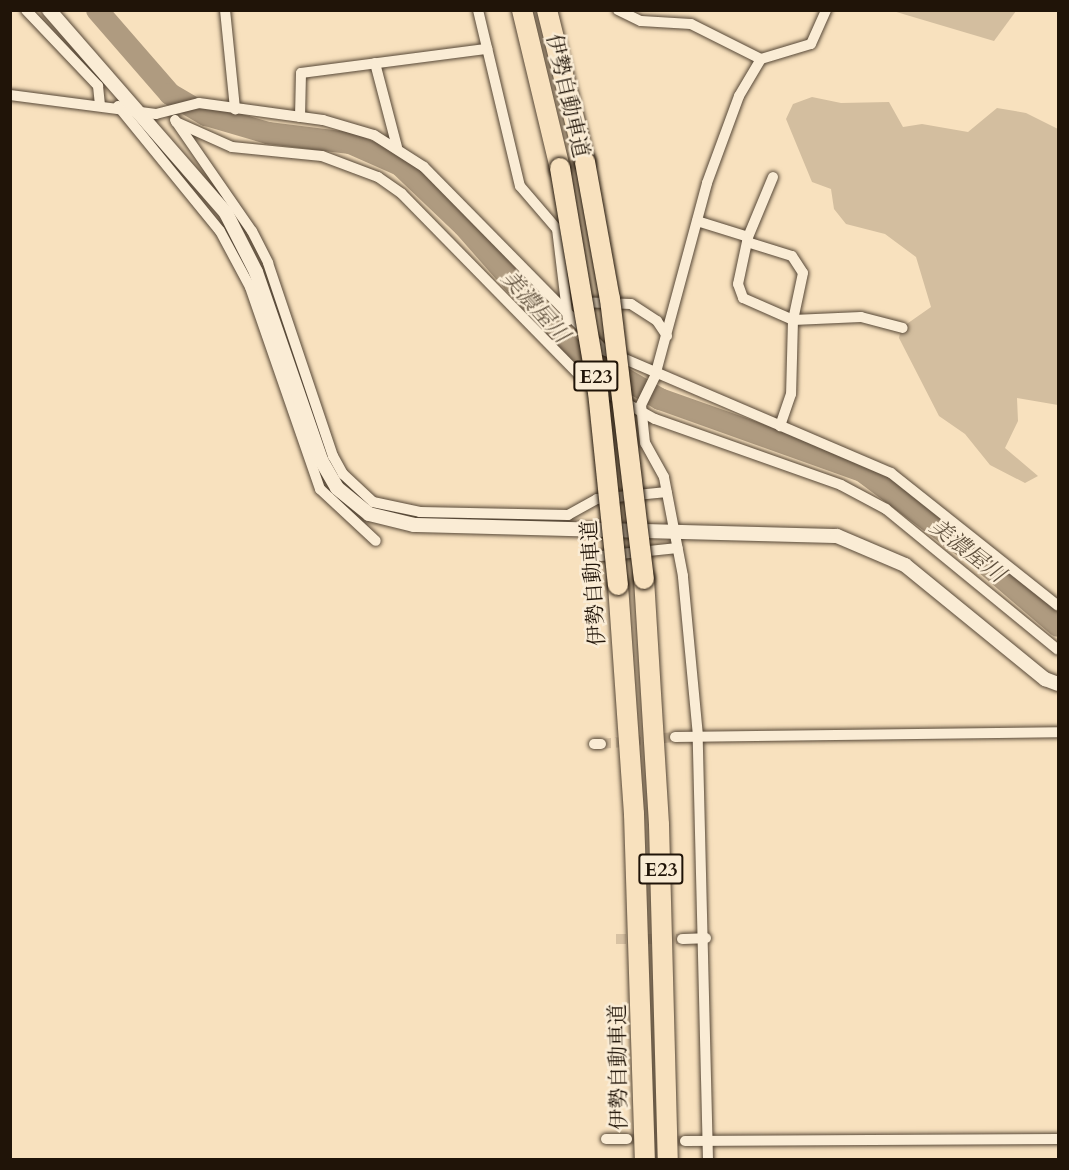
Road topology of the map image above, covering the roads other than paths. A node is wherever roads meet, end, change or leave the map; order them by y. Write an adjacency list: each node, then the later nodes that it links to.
1 (26, 10): 13 (street)
2 (49, 10): 16 (street)
3 (225, 10): 15 (street)
4 (478, 10): 9 (street)
5 (522, 10): 49 (highway, 伊勢自動車道 / E23, bridge)
6 (547, 10): 50 (highway, 伊勢自動車道 / E23, bridge)
7 (618, 10): 10 (street)
8 (826, 10): 10 (street)
9 (487, 49): 11 (street); 23 (street)
10 (761, 58): 21 (street)
11 (375, 63): 18 (street); 19 (street)
12 (10, 95): 13 (street)
13 (100, 104): 14 (street)
14 (118, 106): 16 (street); 33 (street)
15 (235, 109): 17 (street); 18 (street)
16 (137, 110): 17 (street); 32 (street)
17 (174, 117): 29 (street); 31 (street)
18 (300, 117): 19 (street)
19 (397, 147): 24 (street)
20 (773, 177): 22 (street)
21 (697, 221): 22 (street); 27 (street)
22 (747, 239): 25 (street); 25 (street)
23 (568, 303): 24 (street); 27 (street)
24 (568, 320): 28 (street)
25 (794, 320): 26 (street); 30 (street)
26 (903, 328)
27 (667, 336): 28 (street)
28 (653, 379): 29 (street); 30 (street)
29 (642, 409): 31 (street); 37 (street)
30 (780, 426): 36 (street)
31 (667, 492): 32 (street)
32 (675, 529): 34 (street); 38 (street)
33 (376, 541)
34 (678, 548): 35 (street); 40 (street)
35 (601, 556)
36 (1059, 606)
37 (1059, 650)
38 (1059, 684)
39 (1059, 732): 40 (street)
40 (698, 735): 41 (street); 42 (street)
41 (675, 737)
42 (706, 938): 43 (street); 48 (street)
43 (682, 939)
44 (606, 1138): 45 (street)
45 (627, 1139)
46 (1059, 1139): 48 (street)
47 (686, 1141): 48 (street)
48 (708, 1142): 51 (street)
49 (645, 1160)
50 (668, 1160)
51 (708, 1160)

